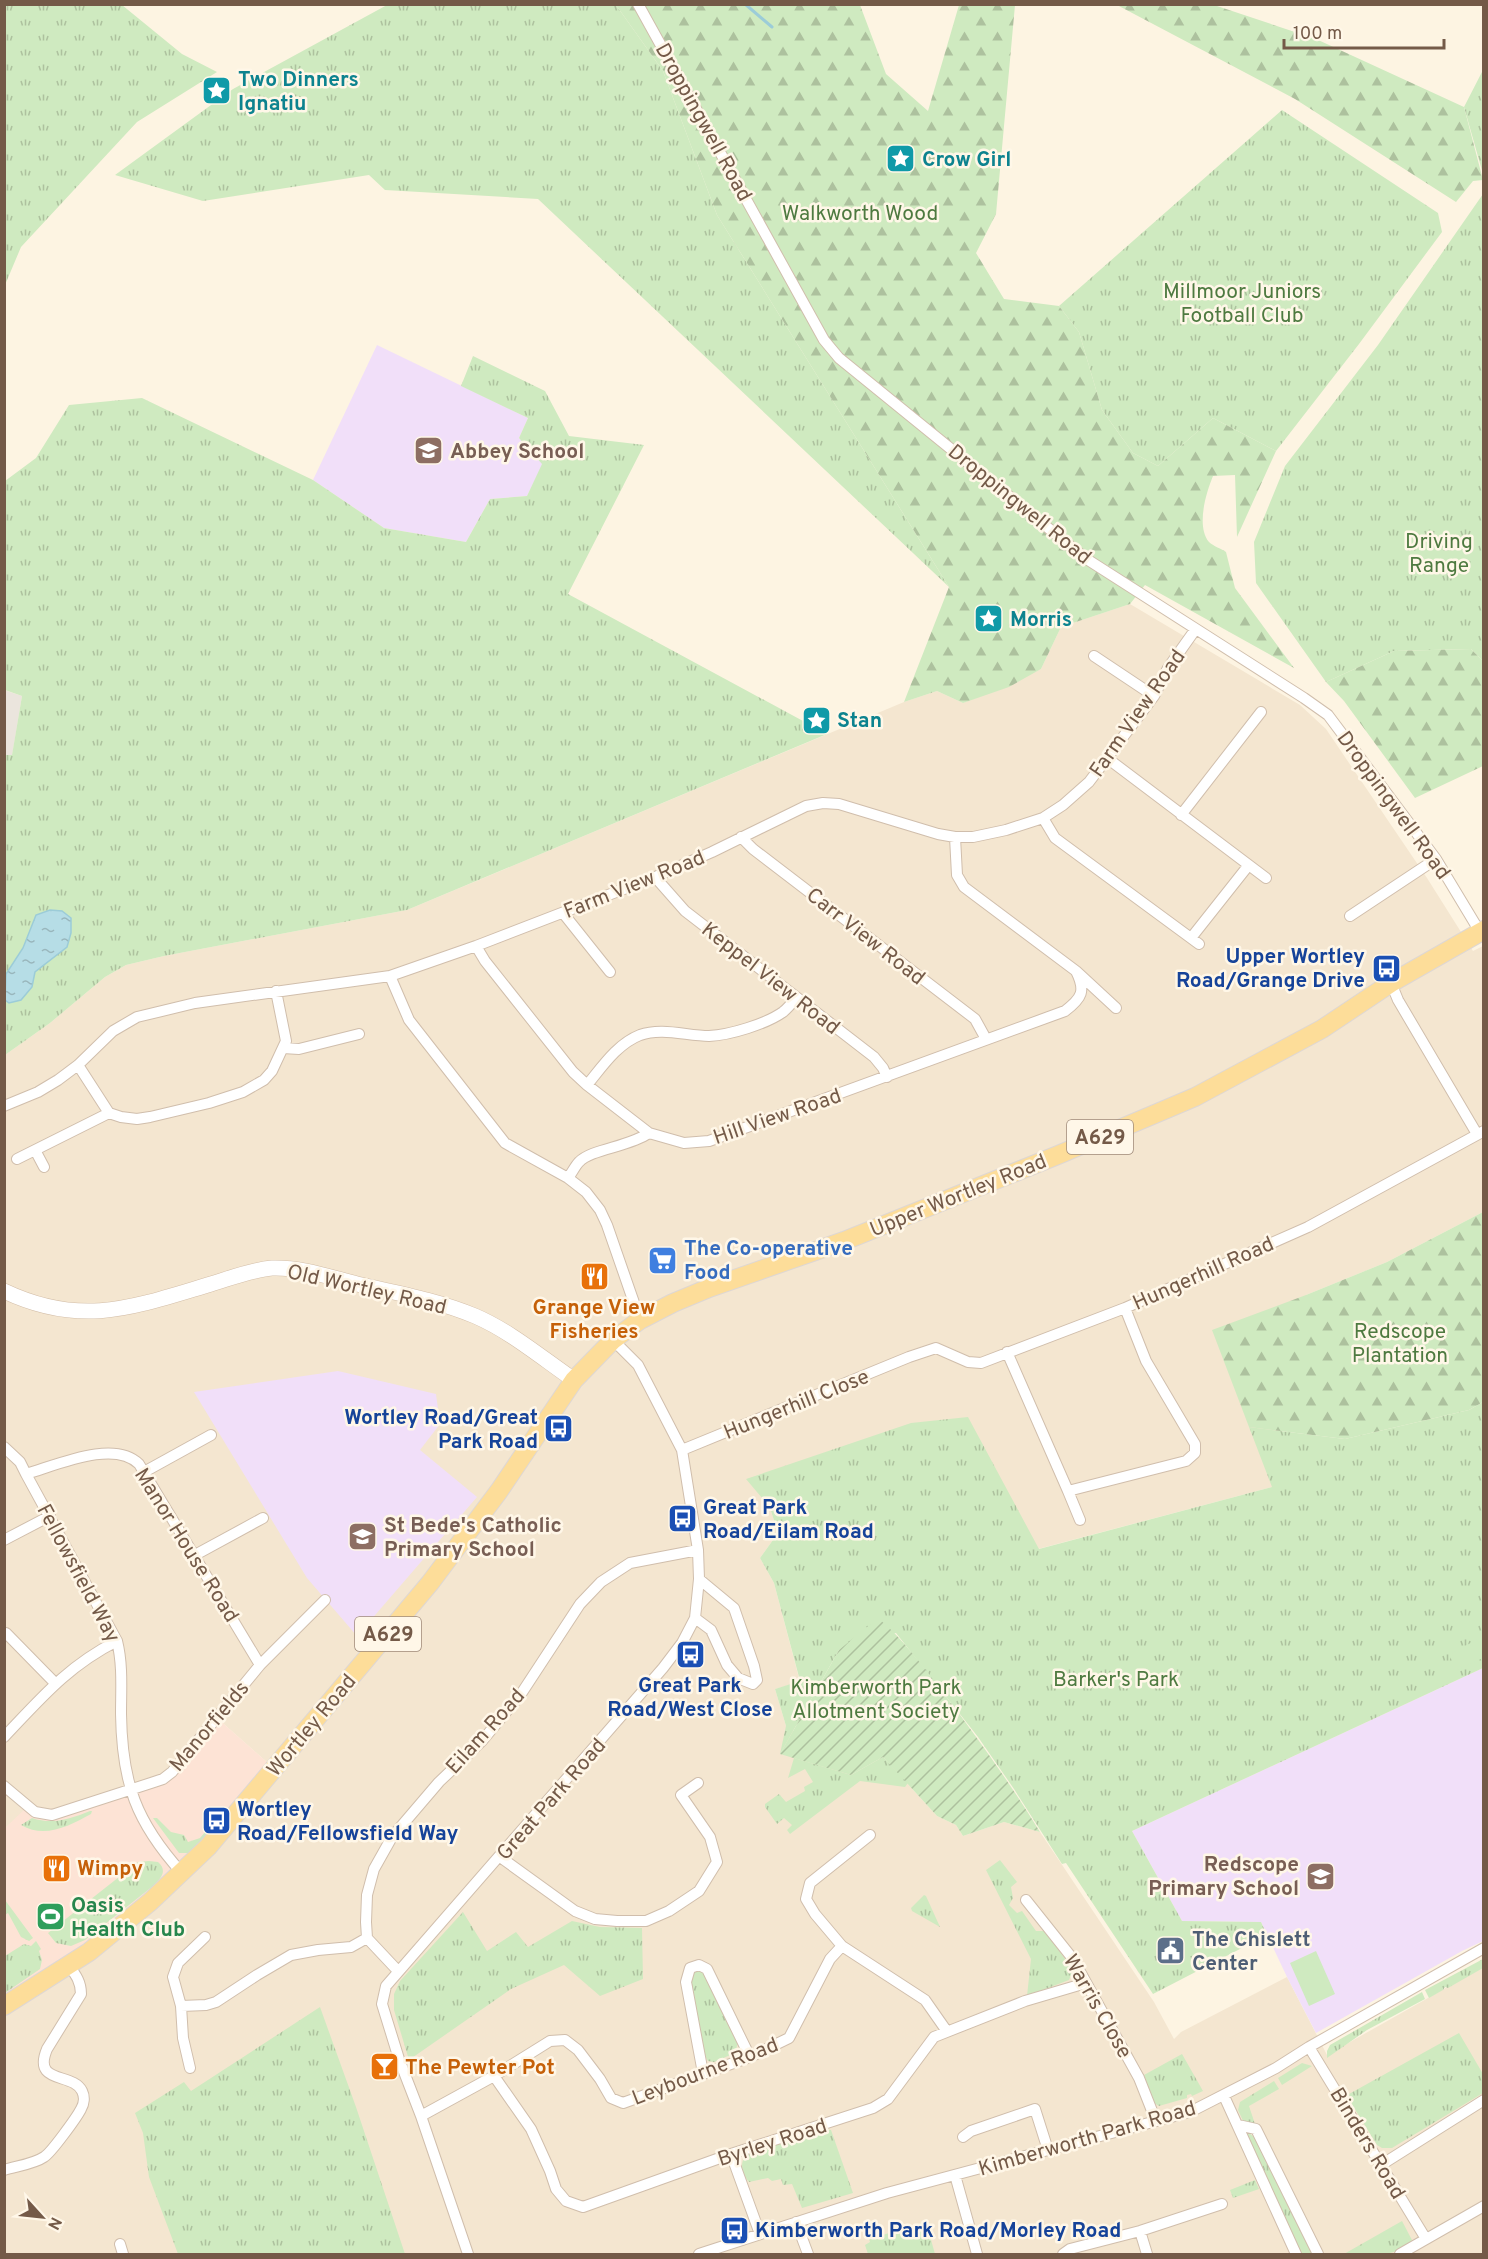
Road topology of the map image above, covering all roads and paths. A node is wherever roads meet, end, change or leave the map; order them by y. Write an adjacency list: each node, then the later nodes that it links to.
1 (638, 4): 2 (street, Droppingwell Road)
2 (1196, 630): 4 (street, Farm View Road); 11 (street, Droppingwell Road)
3 (1094, 656): 4 (street)
4 (1154, 696): 6 (street, Farm View Road)
5 (1261, 712): 7 (street)
6 (1107, 758): 7 (street); 8 (street, Farm View Road)
7 (1181, 815): 12 (street)
8 (1043, 818): 10 (street, Farm View Road); 12 (street)
9 (741, 837): 10 (street, Farm View Road); 13 (street, Farm View Road); 27 (street, Carr View Road)
10 (956, 837): 19 (street)
11 (1436, 859): 16 (street); 17 (street, Droppingwell Road)
12 (1248, 866): 14 (street)
13 (655, 877): 15 (street, Farm View Road); 24 (street, Keppel View Road)
14 (1266, 878)
15 (563, 913): 18 (street, Farm View Road); 20 (street)
16 (1350, 916)
17 (1482, 931): 22 (main road, Upper Wortley Road / A629)
18 (476, 946): 21 (street, Farm View Road); 31 (street, Hill View Road)
19 (1076, 971): 25 (street); 27 (street, Hill View Road)
20 (610, 972)
21 (390, 976): 23 (street, Farm View Road); 39 (street)
22 (1391, 983): 35 (street); 42 (main road, Upper Wortley Road / A629)
23 (276, 991): 28 (street); 29 (street, Farm View Road)
24 (796, 998): 30 (street, Keppel View Road); 31 (street)
25 (1116, 1008)
26 (354, 1038): 28 (street)
27 (986, 1039): 30 (street, Hill View Road)
28 (283, 1048): 33 (street)
29 (78, 1065): 32 (street, Farm View Road); 33 (street)
30 (887, 1077): 34 (street, Hill View Road)
31 (587, 1085): 34 (street, Hill View Road)
32 (4, 1106)
33 (109, 1113): 36 (street)
34 (649, 1133): 39 (street)
35 (1480, 1133): 41 (street, Hungerhill Road)
36 (35, 1150): 37 (street); 38 (street)
37 (17, 1159)
38 (44, 1167)
39 (568, 1178): 42 (street)
40 (4, 1291): 46 (street, Old Wortley Road)
41 (1125, 1308): 44 (street, Hungerhill Road); 52 (street)
42 (640, 1320): 43 (main road, Upper Wortley Road / A629)
43 (613, 1340): 46 (main road, Wortley Road / A629); 49 (street, Great Park Road)
44 (1007, 1352): 45 (street, Hungerhill Road); 52 (street)
45 (909, 1357): 49 (street, Hungerhill Close)
46 (574, 1380): 72 (main road, Wortley Road / A629)
47 (211, 1436): 50 (street)
48 (4, 1447): 51 (street, Fellowsfield Way)
49 (682, 1450): 57 (street, Great Park Road)
50 (144, 1472): 51 (street, Manor House Road); 58 (street, Manor House Road)
51 (27, 1474): 53 (street, Fellowsfield Way)
52 (1068, 1491): 55 (street)
53 (50, 1516): 56 (street); 63 (street, Fellowsfield Way)
54 (263, 1518): 58 (street)
55 (1080, 1520)
56 (4, 1540)
57 (698, 1550): 59 (street, Great Park Road); 75 (street, Eilam Road)
58 (195, 1555): 64 (street, Manor House Road)
59 (699, 1579): 61 (street, Great Park Road); 61 (street)
60 (326, 1600): 64 (street, Manorfields)
61 (695, 1618): 71 (street, Great Park Road)
62 (6, 1633): 65 (street)
63 (117, 1641): 65 (street); 69 (street, Fellowsfield Way)
64 (260, 1665): 69 (street, Manorfields)
65 (55, 1683): 66 (street)
66 (4, 1737)
67 (698, 1783): 71 (street)
68 (4, 1786): 69 (street, Manorfields)
69 (129, 1788): 72 (street, Fellowsfield Way)
70 (870, 1835): 76 (street)
71 (500, 1857): 79 (street, Great Park Road)
72 (182, 1874): 78 (main road, Wortley Road / A629)
73 (1026, 1900): 80 (street, Warris Close)
74 (205, 1937): 82 (street)
75 (367, 1938): 79 (street); 82 (street)
76 (842, 1946): 83 (street); 85 (street, Leybourne Road)
77 (1484, 1948): 84 (street, Kimberworth Park Road)
78 (69, 1966): 81 (main road, Wortley Road / A629); 98 (street)
79 (398, 1971): 91 (street, Great Park Road)
80 (1086, 1983): 83 (street, Byrley Road); 92 (street, Warris Close)
81 (4, 2006)
82 (181, 2006): 86 (street)
83 (946, 2030): 96 (street, Byrley Road)
84 (1309, 2047): 89 (street, Kimberworth Park Road); 97 (street, Binders Road)
85 (750, 2057): 87 (street, Leybourne Road); 87 (street)
86 (190, 2068)
87 (703, 2073): 88 (street, Leybourne Road)
88 (494, 2076): 91 (street, Leybourne Road); 96 (street, Byrley Road)
89 (1224, 2096): 92 (street, Kimberworth Park Road); 93 (street)
90 (1484, 2100): 97 (street)
91 (421, 2116): 106 (street, Great Park Road)
92 (1156, 2121): 95 (street, Kimberworth Park Road)
93 (1238, 2125): 112 (street); 113 (street)
94 (963, 2137): 95 (street)
95 (1048, 2150): 99 (street, Kimberworth Park Road)
96 (731, 2154): 104 (street)
97 (1381, 2165): 105 (street, Binders Road)
98 (4, 2170)
99 (955, 2175): 102 (street, Kimberworth Park Road); 109 (street)
100 (1222, 2204): 103 (street)
101 (1484, 2206): 105 (street)
102 (796, 2222): 104 (street, Kimberworth Park Road); 108 (street)
103 (1140, 2231): 110 (street); 111 (street)
104 (760, 2234): 107 (street, Kimberworth Park Road)
105 (1426, 2239): 114 (street)
106 (468, 2254)
107 (699, 2254)
108 (808, 2254)
109 (977, 2254)
110 (1063, 2254)
111 (1147, 2254)
112 (1296, 2254)
113 (1318, 2254)
114 (1400, 2254)

